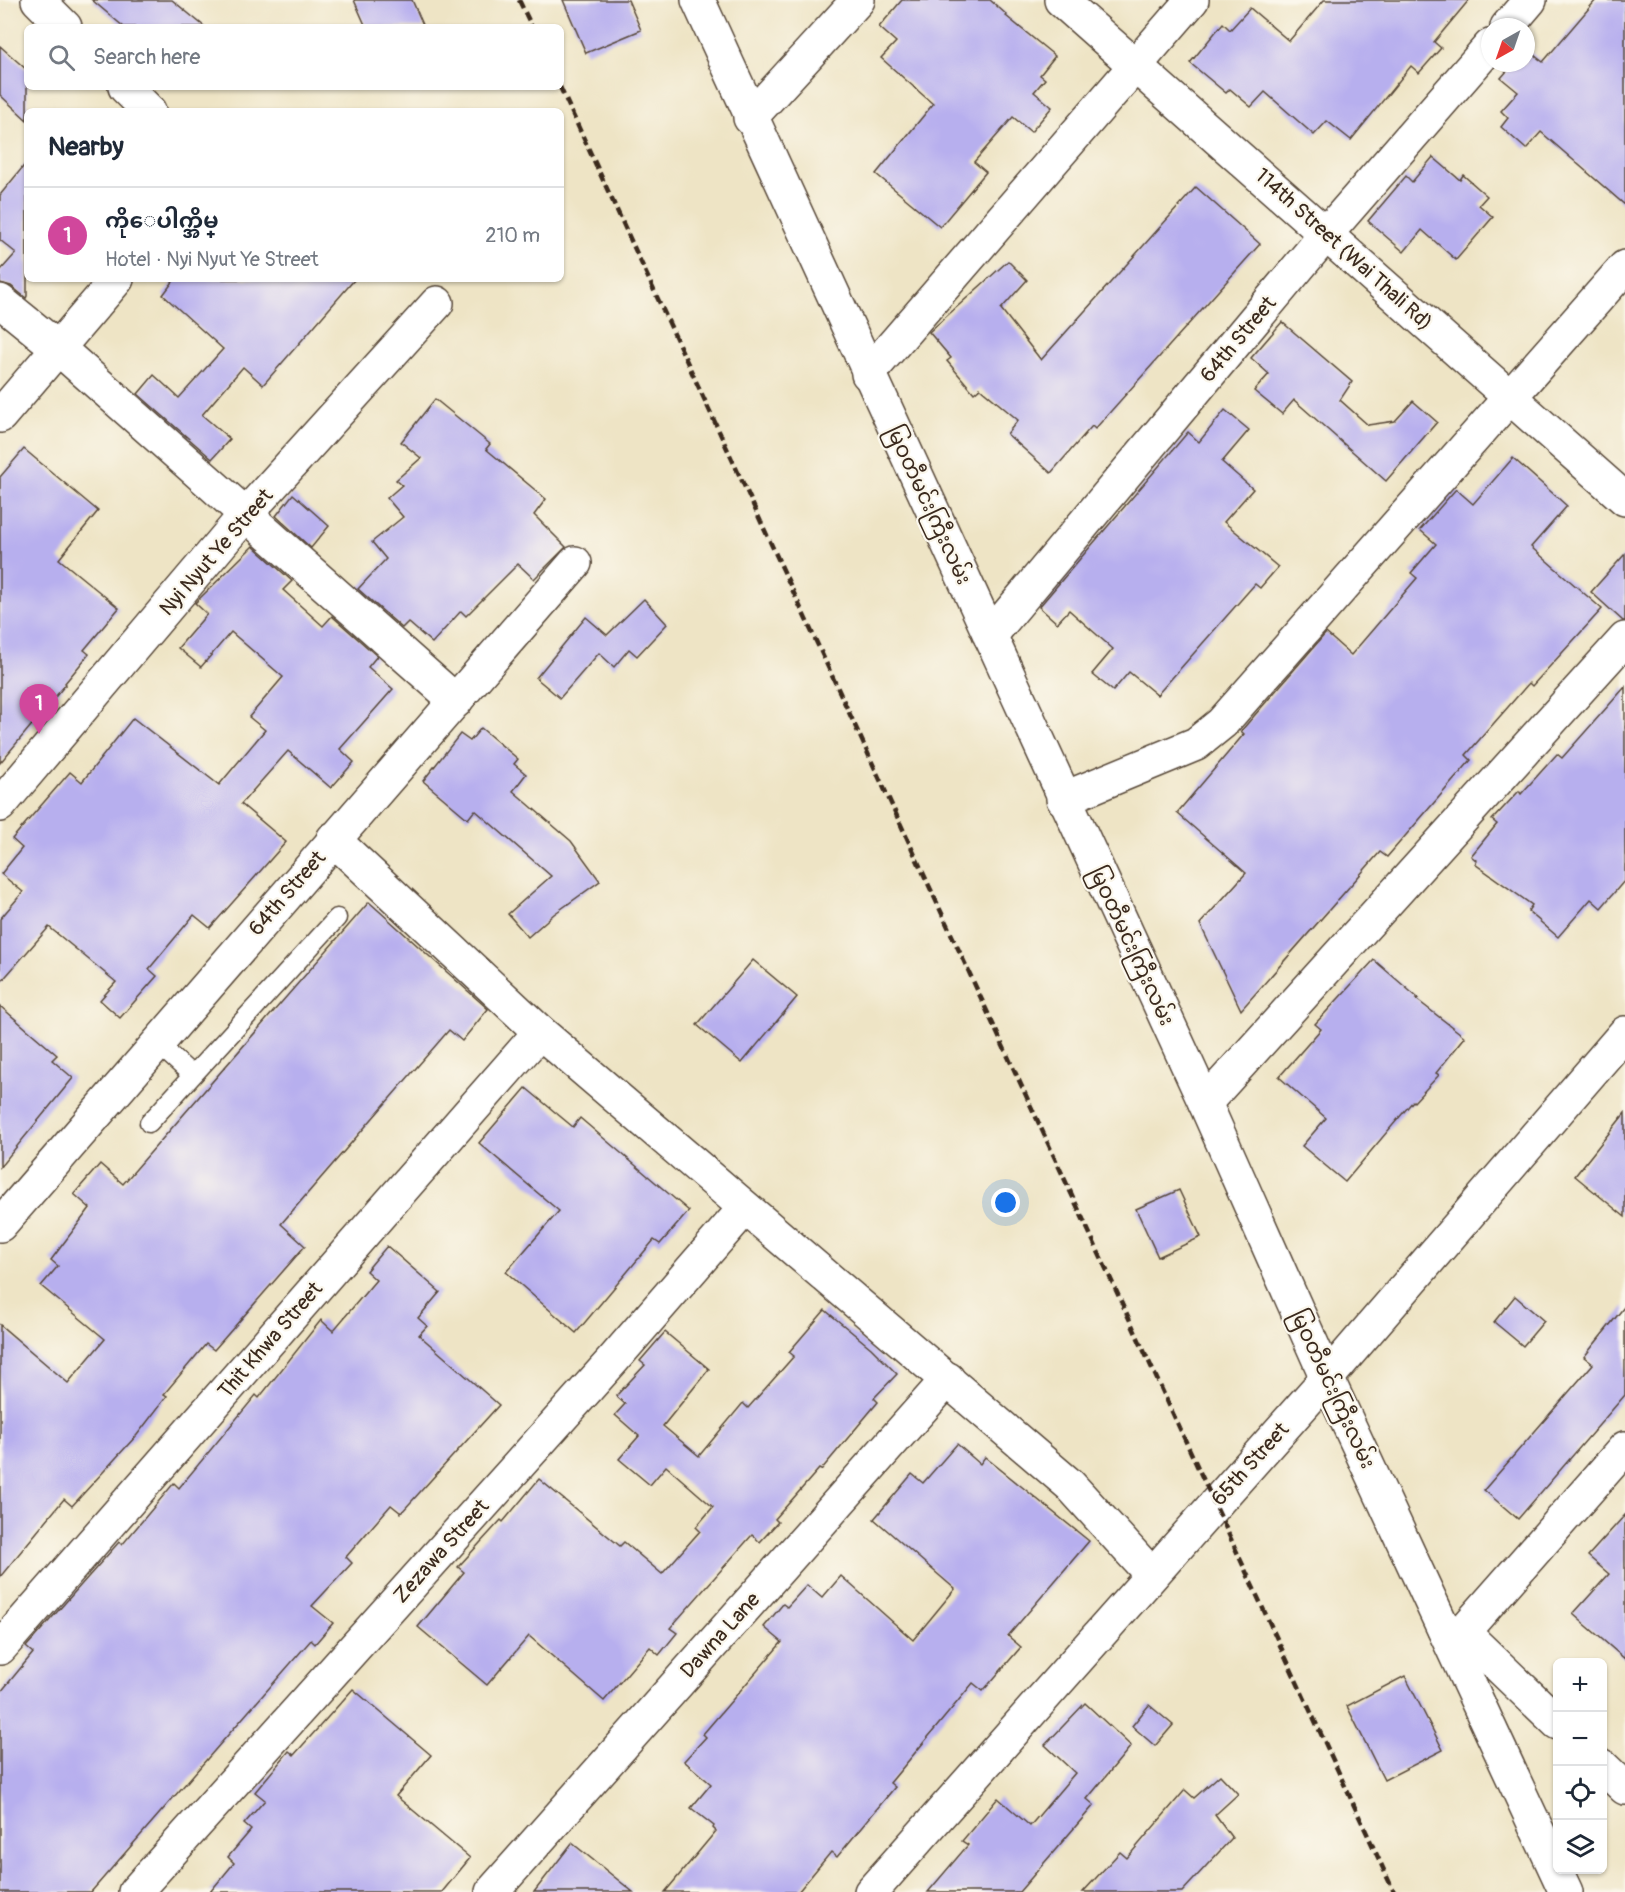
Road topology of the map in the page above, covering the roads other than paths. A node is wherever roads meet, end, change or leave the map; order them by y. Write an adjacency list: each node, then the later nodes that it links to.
1 (38, 0): 8 (street)
2 (698, 0): 13 (street, မြဝတီမင်းကြီးလမ်း)
3 (858, 0): 13 (street)
4 (1061, 0): 10 (street, 114th Street (Wai Thali Rd))
5 (1192, 0): 10 (street)
6 (1530, 0): 7 (street)
7 (1515, 18)
8 (62, 24)
9 (1481, 56): 14 (street, 64th Street)
10 (1136, 63): 14 (street, 114th Street (Wai Thali Rd)); 20 (street)
11 (128, 90): 12 (street)
12 (145, 108)
13 (750, 118): 20 (street, မြဝတီမင်းကြီးလမ်း)
14 (1327, 233): 21 (street, 114th Street (Wai Thali Rd)); 26 (street, 64th Street)
15 (1625, 267): 21 (street)
16 (114, 282): 19 (street)
17 (0, 301): 19 (street)
18 (437, 303): 24 (street, Nyi Nyut Ye Street)
19 (58, 348): 22 (street); 24 (street)
20 (868, 374): 26 (street, မြဝတီမင်းကြီးလမ်း)
21 (1509, 397): 23 (street, 114th Street (Wai Thali Rd)); 29 (street)
22 (0, 416)
23 (1625, 499)
24 (246, 514): 28 (street); 30 (street, Nyi Nyut Ye Street)
25 (575, 563): 28 (street, 64th Street)
26 (990, 636): 29 (street, မြဝတီမင်းကြီးလမ်း)
27 (1625, 639): 37 (street)
28 (456, 701): 31 (street, 64th Street)
29 (1063, 800): 37 (street, မြဝတီမင်းကြီးလမ်း)
30 (0, 805)
31 (333, 839): 33 (street); 35 (street, 64th Street)
32 (338, 918): 36 (lane)
33 (540, 1032): 39 (street); 46 (street, Thit Khwa Street)
34 (1625, 1033): 41 (street, 65th Street)
35 (157, 1043): 36 (lane); 40 (street, 64th Street)
36 (192, 1076): 38 (lane)
37 (1205, 1103): 41 (street, မြဝတီမင်းကြီးလမ်း)
38 (149, 1123)
39 (745, 1208): 42 (street); 50 (street, Zezawa Street)
40 (0, 1225)
41 (1327, 1378): 44 (street, 65th Street); 45 (street, မြဝတီမင်းကြီးလမ်း)
42 (948, 1379): 44 (street); 51 (street, Dawna Lane)
43 (1625, 1448): 45 (street)
44 (1151, 1574): 52 (street, 65th Street)
45 (1453, 1631): 47 (street); 53 (street, မြဝတီမင်းကြီးလမ်း)
46 (0, 1648)
47 (1553, 1719)
48 (1607, 1771): 49 (street)
49 (1625, 1788)
50 (135, 1892)
51 (492, 1892)
52 (871, 1892)
53 (1566, 1892)

